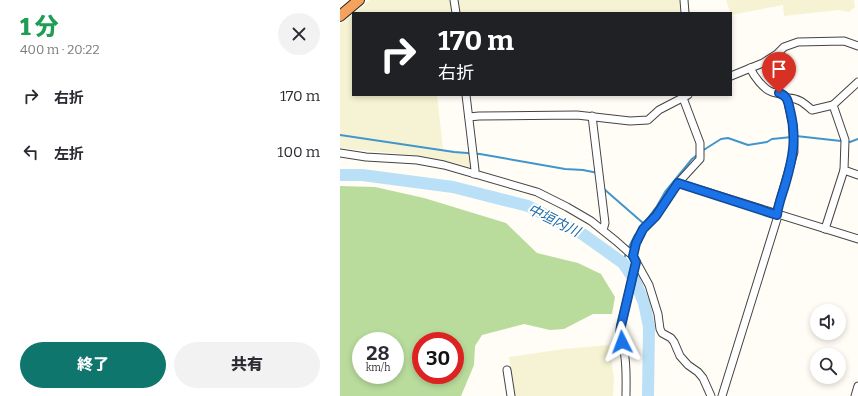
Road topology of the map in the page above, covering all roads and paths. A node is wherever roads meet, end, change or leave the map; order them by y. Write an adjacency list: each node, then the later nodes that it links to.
1 (359, 0): 6 (highway)
2 (454, 0): 4 (street)
3 (684, 0): 5 (street)
4 (456, 12)
5 (685, 12)
6 (340, 16)
7 (858, 46): 8 (street)
8 (750, 68): 9 (street); 13 (street)
9 (732, 76)
10 (858, 82): 14 (street)
11 (466, 96): 16 (street)
12 (686, 96): 15 (street); 21 (street)
13 (787, 98): 14 (street); 22 (street)
14 (833, 105): 18 (street)
15 (592, 116): 16 (street); 24 (street)
16 (469, 117): 19 (street)
17 (340, 153): 19 (street)
18 (844, 170): 20 (street); 23 (street)
19 (474, 174): 24 (street)
20 (858, 175)
21 (678, 183): 22 (street); 26 (street)
22 (777, 215): 23 (street); 32 (street)
23 (825, 229): 25 (street)
24 (603, 230): 26 (street)
25 (858, 239)
26 (634, 261): 30 (street); 31 (street)
27 (506, 370): 29 (street)
28 (858, 386): 33 (street)
29 (511, 396)
30 (626, 396)
31 (711, 396)
32 (722, 396)
33 (855, 396)

